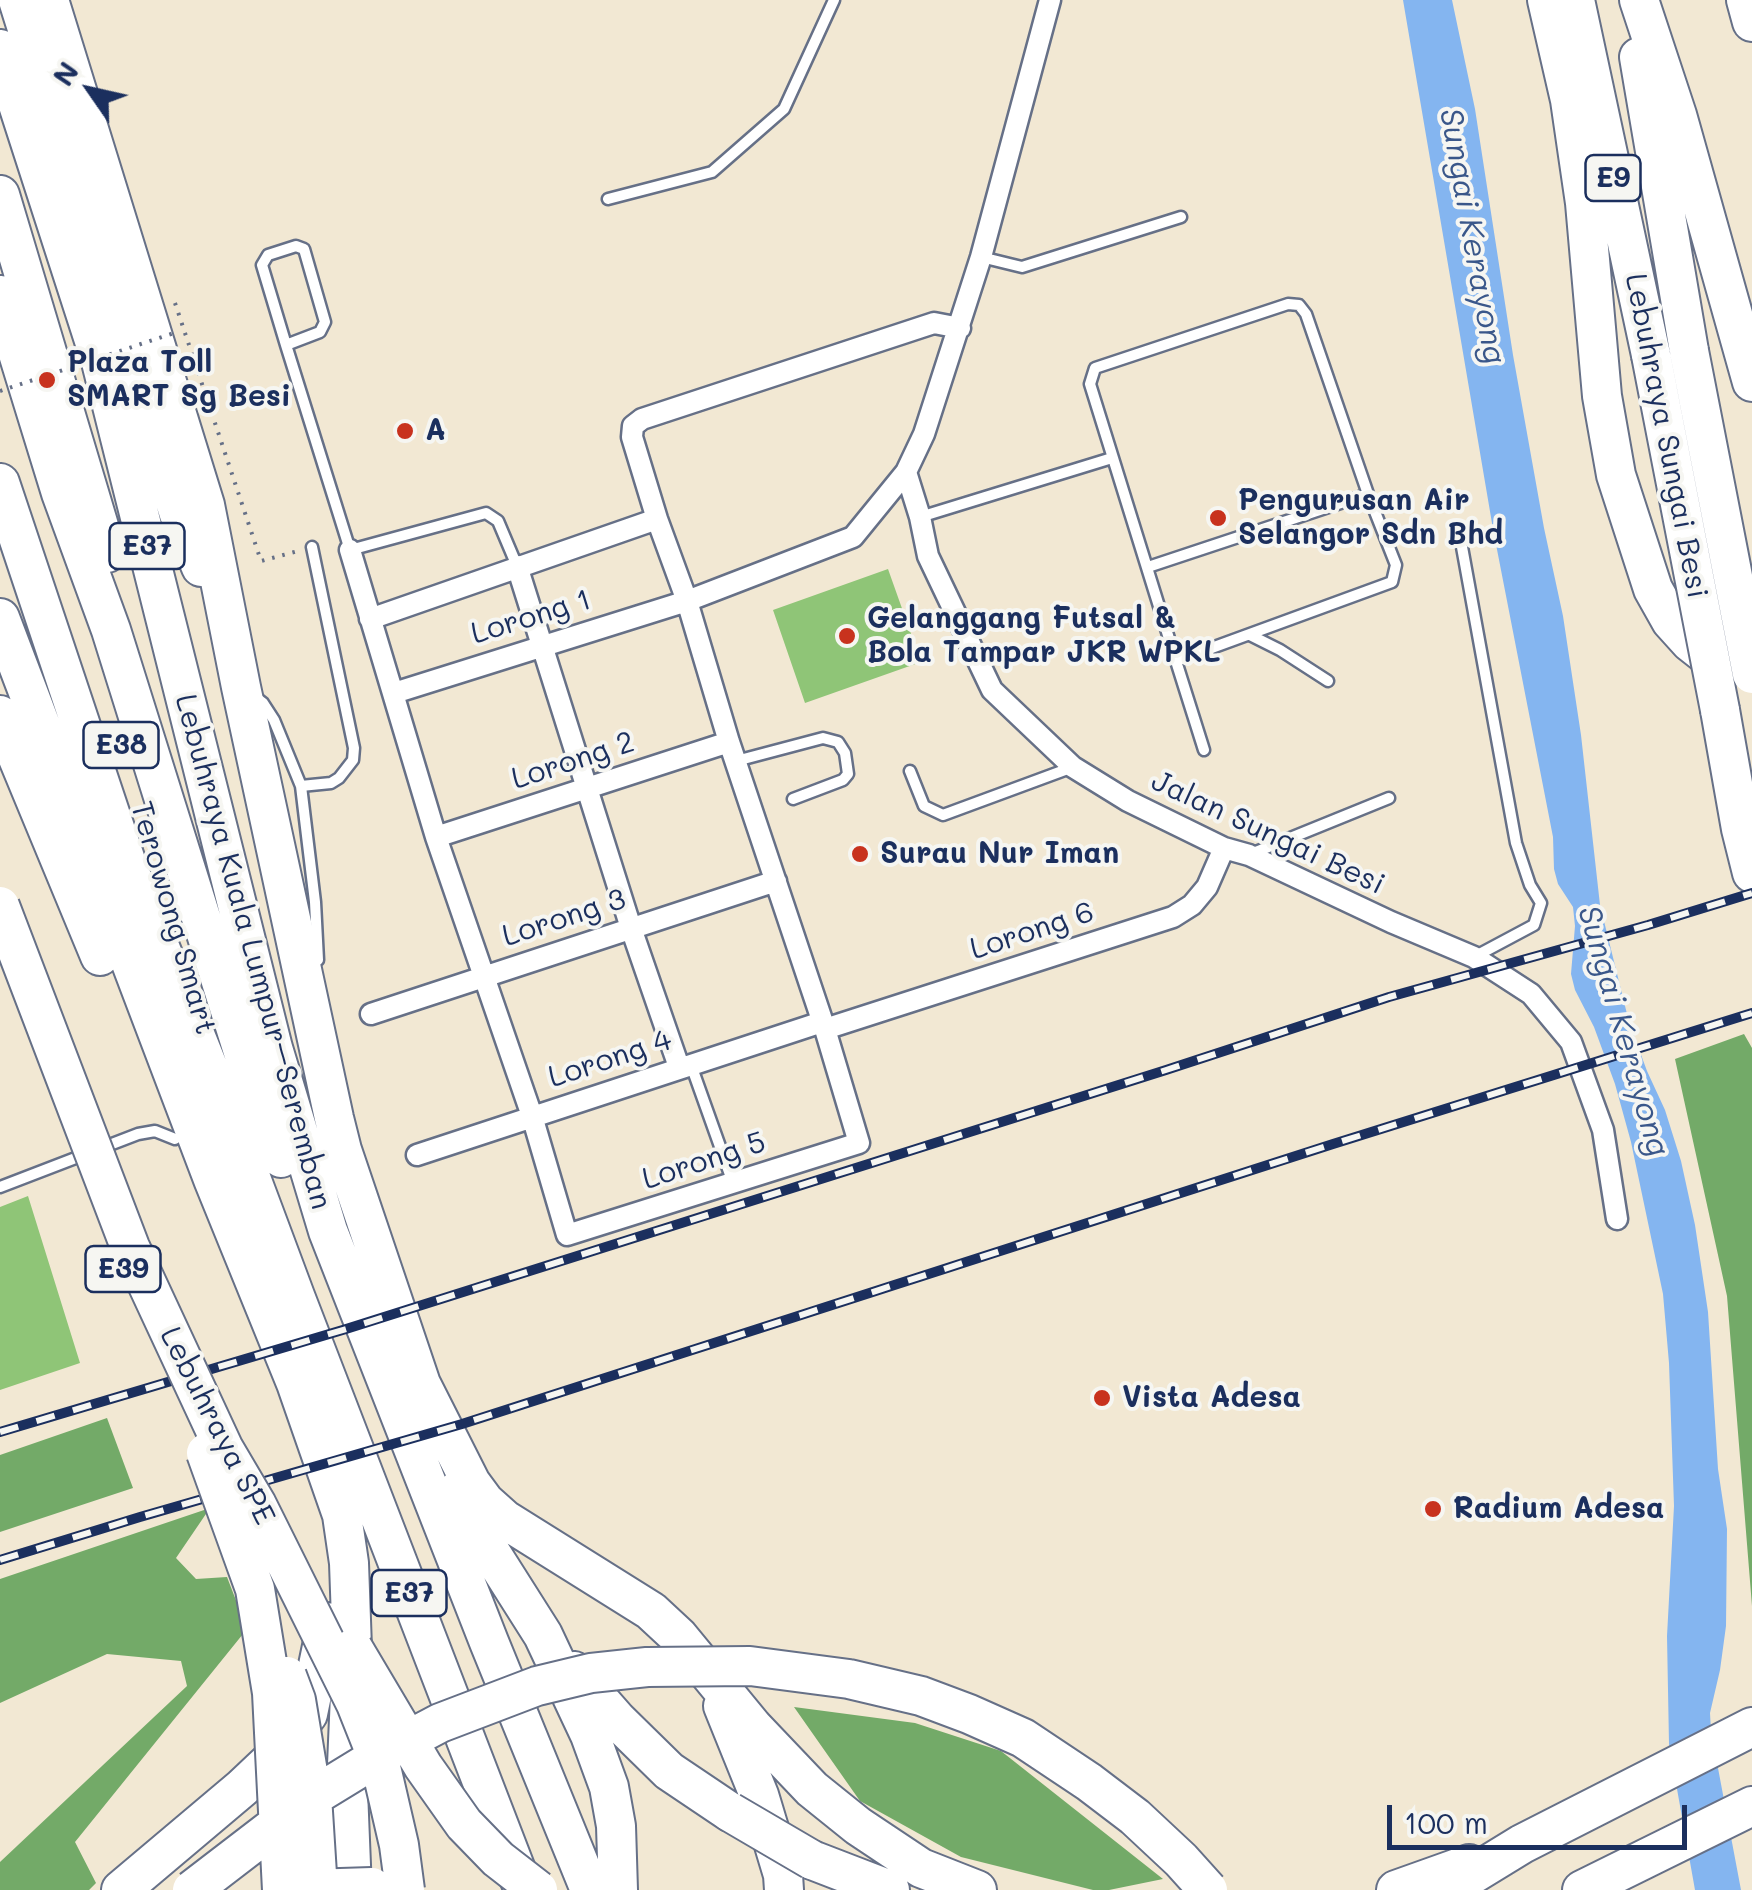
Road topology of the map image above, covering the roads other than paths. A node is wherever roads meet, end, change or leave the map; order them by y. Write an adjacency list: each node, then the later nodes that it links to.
1 (18, 0): 39 (highway)
2 (50, 0): 39 (highway)
3 (834, 0): 13 (lane)
4 (1050, 0): 15 (street)
5 (1547, 0): 37 (highway)
6 (1575, 0): 57 (highway, Lebuhraya Sungai Besi / E9, bridge)
7 (1631, 0): 41 (highway, Lebuhraya Sungai Besi / E9, bridge)
8 (1639, 0): 20 (highway)
9 (1746, 0): 10 (highway)
10 (1752, 22)
11 (0, 49): 77 (highway, Lebuhraya Kuala Lumpur–Seremban / E37)
12 (0, 195): 35 (highway, Terowong Smart / E38)
13 (608, 199)
14 (1181, 218): 15 (lane)
15 (981, 257): 17 (street)
16 (0, 295): 35 (highway, Terowong Smart / E38)
17 (960, 328): 22 (street); 26 (street)
18 (286, 346): 18 (lane); 29 (lane)
19 (0, 375): 71 (highway, Terowong Smart / E38)
20 (1752, 382)
21 (1112, 458): 24 (lane); 25 (lane); 31 (lane)
22 (906, 472): 25 (street, Jalan Sungai Besi); 32 (street)
23 (0, 483): 71 (highway, Lebuhraya Kuala Lumpur–Seremban / E37)
24 (1368, 494): 31 (lane); 36 (lane)
25 (920, 516): 48 (street, Jalan Sungai Besi)
26 (656, 520): 30 (street); 32 (street)
27 (312, 547): 50 (lane)
28 (1462, 547): 62 (lane)
29 (350, 550): 30 (lane); 34 (street)
30 (517, 566): 34 (street); 38 (street)
31 (1148, 567): 40 (lane)
32 (687, 601): 38 (street, Lorong 1); 47 (street)
33 (0, 618): 81 (highway)
34 (370, 619): 44 (street)
35 (112, 630): 78 (highway, Terowong Smart / E38)
36 (1250, 634): 40 (lane); 42 (lane)
37 (1752, 641)
38 (541, 645): 44 (street, Lorong 1); 51 (street)
39 (233, 648): 43 (highway)
40 (1176, 662): 46 (lane)
41 (1752, 674)
42 (1328, 681)
43 (241, 687): 50 (lane); 70 (highway)
44 (394, 692): 54 (street)
45 (0, 715): 72 (highway)
46 (1204, 750)
47 (732, 751): 51 (street, Lorong 2); 53 (lane); 58 (street)
48 (1073, 767): 49 (lane); 55 (street, Jalan Sungai Besi)
49 (910, 771)
50 (301, 786): 63 (lane)
51 (587, 788): 54 (street, Lorong 2); 60 (street)
52 (1389, 798): 56 (lane)
53 (793, 799)
54 (436, 836): 64 (street)
55 (1224, 848): 56 (street, Jalan Sungai Besi); 66 (street, Lorong 6)
56 (1249, 855): 62 (street, Jalan Sungai Besi)
57 (1752, 873)
58 (776, 881): 60 (street, Lorong 3); 66 (street)
59 (0, 906): 79 (highway, Lebuhraya SPE / E39, bridge)
60 (632, 928): 64 (street, Lorong 3); 68 (street)
61 (0, 945): 80 (highway, Lebuhraya SPE / E39, bridge)
62 (1474, 957): 76 (street, Jalan Sungai Besi)
63 (318, 968)
64 (484, 976): 65 (street, Lorong 3); 69 (street)
65 (371, 1014)
66 (824, 1025): 68 (street, Lorong 4); 74 (street, Lorong 5)
67 (330, 1042): 70 (lane)
68 (685, 1066): 69 (street, Lorong 4); 74 (lane)
69 (532, 1116): 73 (street, Lorong 4); 74 (street, Lorong 5)
70 (334, 1118): 83 (highway)
71 (229, 1119): 96 (highway, Lebuhraya Kuala Lumpur–Seremban / E37)
72 (175, 1139): 75 (lane); 90 (highway)
73 (416, 1155)
74 (733, 1183)
75 (0, 1188)
76 (1616, 1219)
77 (328, 1231): 78 (highway, Lebuhraya Kuala Lumpur–Seremban / E37); 82 (highway)
78 (356, 1304): 99 (highway, Lebuhraya Kuala Lumpur–Seremban / E37)
79 (256, 1505): 88 (highway, bridge); 89 (highway, Lebuhraya SPE / E39, bridge)
80 (255, 1588): 93 (highway, Lebuhraya SPE / E39, bridge); 95 (highway, bridge)
81 (350, 1601): 89 (highway); 91 (highway)
82 (543, 1635): 100 (highway); 102 (highway, bridge)
83 (706, 1667): 101 (highway); 103 (highway)
84 (1752, 1726): 87 (highway)
85 (1752, 1748): 107 (highway)
86 (1752, 1806): 108 (highway)
87 (1522, 1844): 105 (highway); 106 (highway)
88 (498, 1859): 97 (highway, bridge); 98 (highway, bridge)
89 (378, 1889): 94 (highway, bridge)
90 (121, 1890)
91 (154, 1890)
92 (192, 1890): 104 (highway, bridge)
93 (282, 1890)
94 (306, 1890)
95 (318, 1890)
96 (524, 1890)
97 (538, 1890)
98 (558, 1890)
99 (590, 1890)
100 (618, 1890)
101 (784, 1890)
102 (890, 1890)
103 (977, 1890)
104 (1208, 1890)
105 (1396, 1890)
106 (1447, 1890)
107 (1460, 1890)
108 (1582, 1890)

